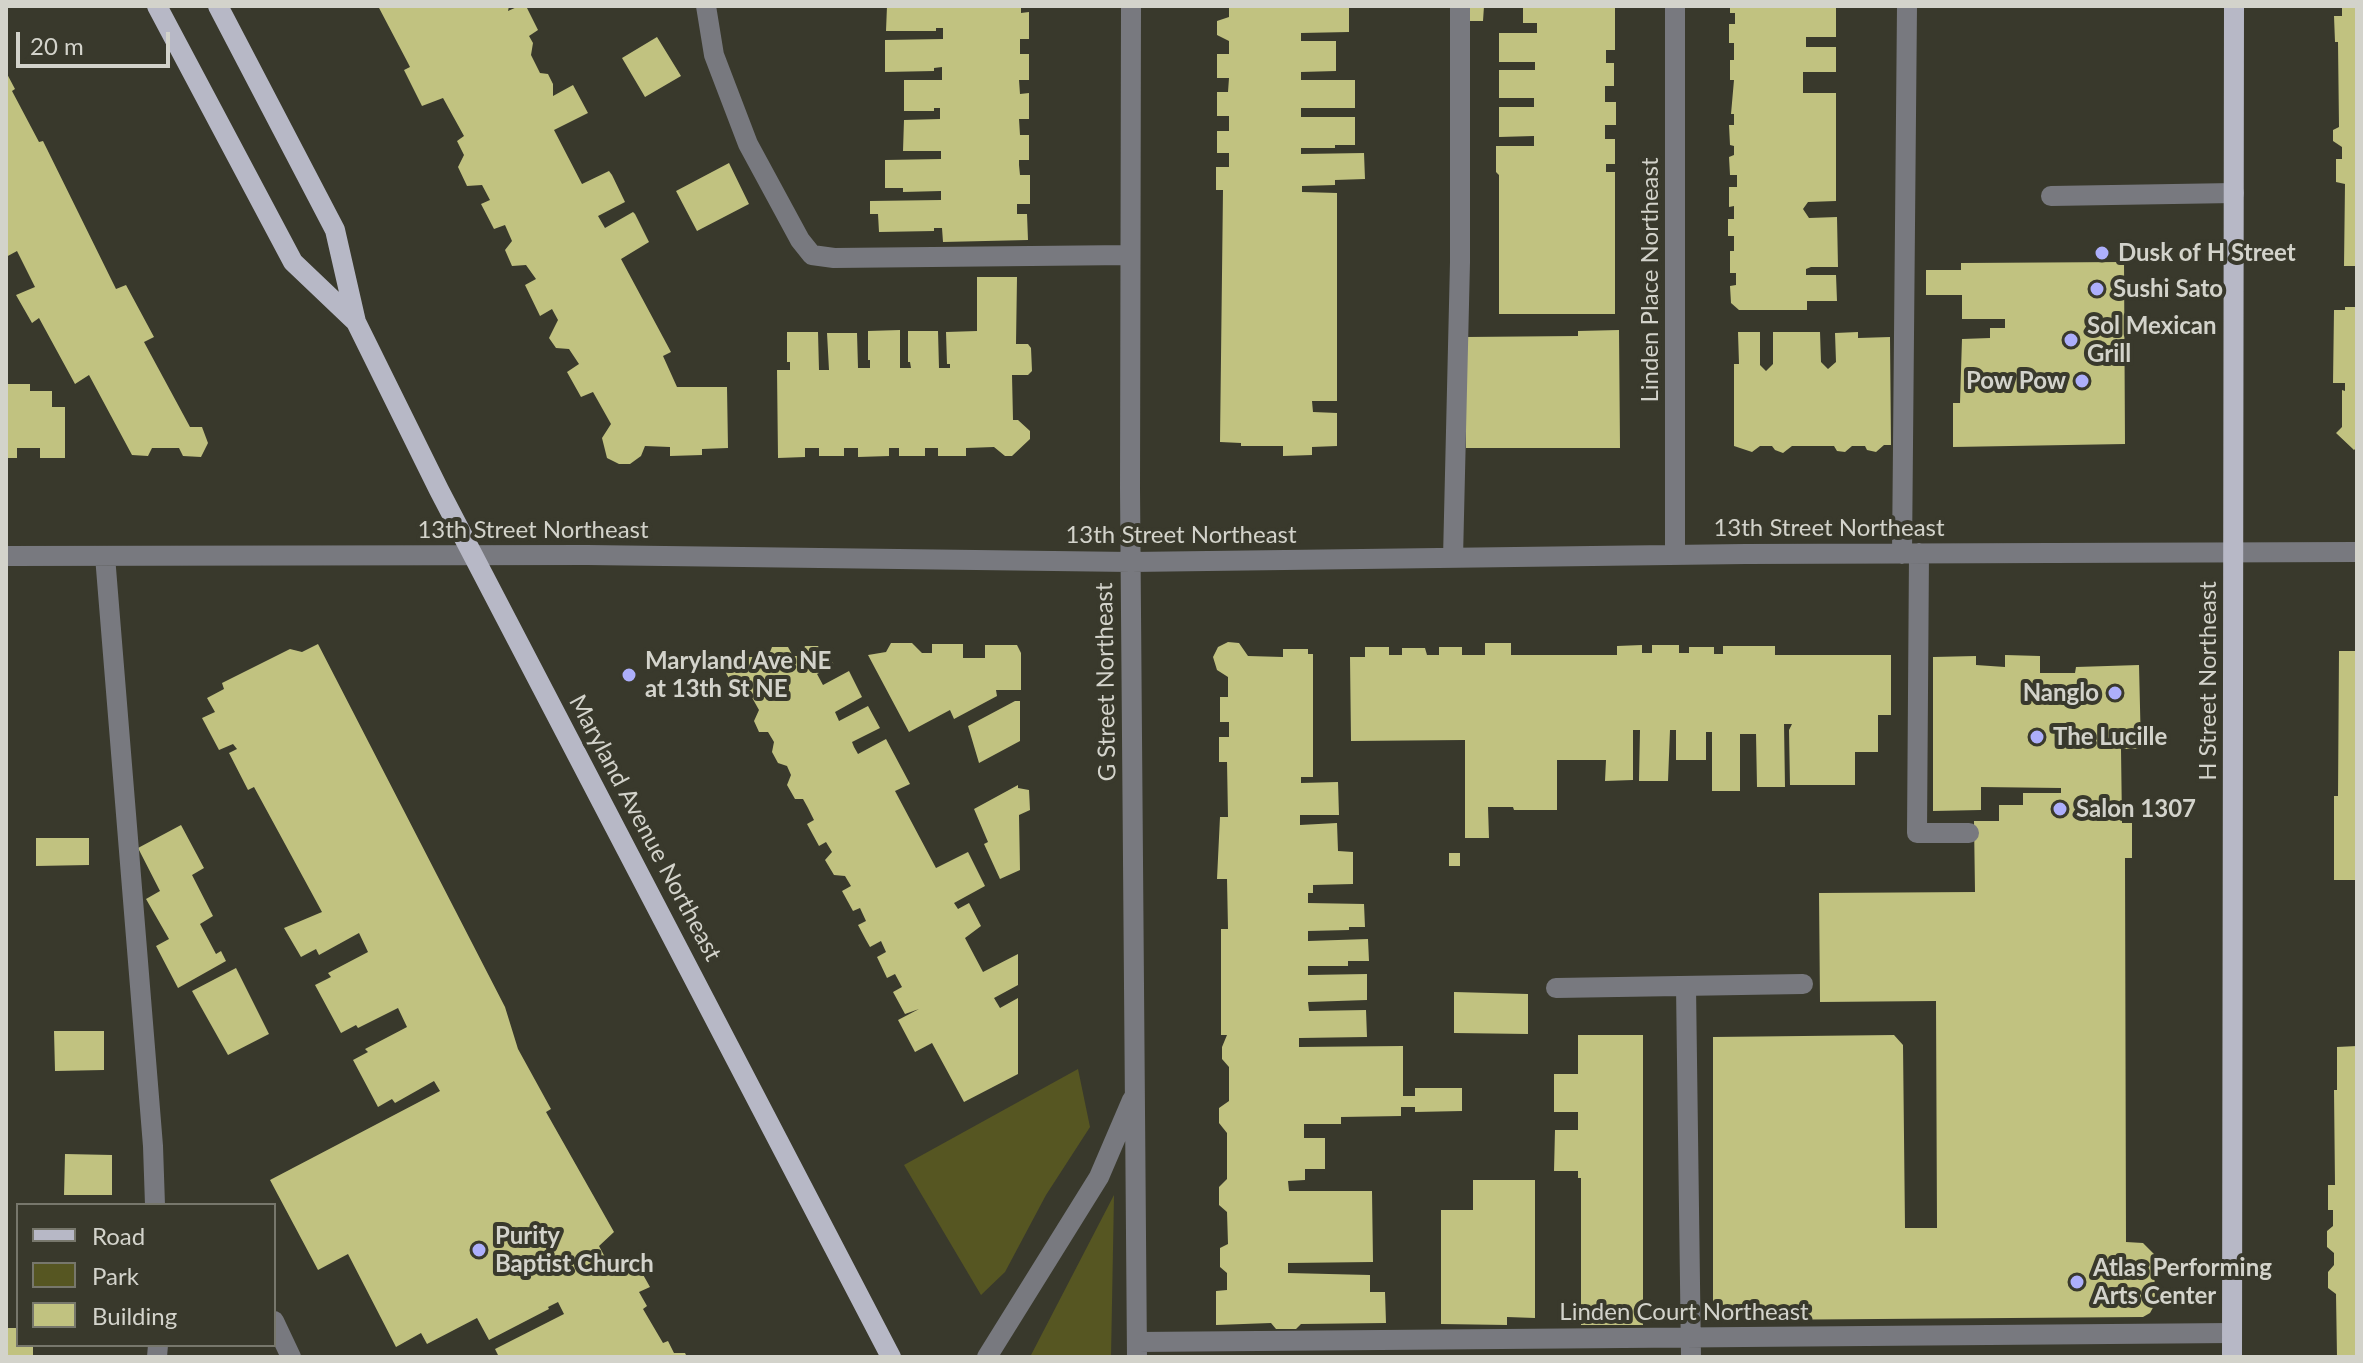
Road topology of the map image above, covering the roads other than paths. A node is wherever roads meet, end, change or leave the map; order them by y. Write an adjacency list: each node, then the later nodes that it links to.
1 (157, 6): 12 (main road, Maryland Avenue Northeast)
2 (218, 6): 12 (main road, Maryland Avenue Northeast)
3 (706, 6): 11 (street)
4 (1131, 6): 11 (street, G Street Northeast)
5 (1460, 6): 20 (street)
6 (1675, 6): 16 (street, Linden Place Northeast)
7 (1907, 6): 15 (street)
8 (2234, 6): 9 (main road, H Street Northeast)
9 (2234, 193): 10 (street); 14 (main road, H Street Northeast)
10 (2051, 196)
11 (1129, 255): 21 (street, G Street Northeast)
12 (356, 322): 19 (main road, Maryland Avenue Northeast)
13 (2357, 552): 14 (street, 13th Street Northeast)
14 (2234, 553): 15 (street, 13th Street Northeast); 29 (main road, H Street Northeast)
15 (1910, 554): 16 (street, 13th Street Northeast); 22 (street)
16 (1675, 555): 20 (street, 13th Street Northeast)
17 (6, 556): 18 (street, 13th Street Northeast)
18 (105, 556): 19 (street, 13th Street Northeast); 27 (street)
19 (474, 556): 21 (street, 13th Street Northeast); 34 (main road, Maryland Avenue Northeast)
20 (1453, 558): 21 (street, 13th Street Northeast)
21 (1131, 562): 26 (street, G Street Northeast)
22 (1969, 833)
23 (1803, 984): 24 (street)
24 (1686, 986): 25 (street); 31 (street)
25 (1556, 988)
26 (1136, 1092): 32 (street, G Street Northeast); 35 (street)
27 (155, 1203)
28 (276, 1326): 33 (street)
29 (2232, 1333): 31 (street, Linden Court Northeast); 36 (main road, H Street Northeast)
30 (1448, 1348): 31 (street, Linden Court Northeast); 32 (street, Linden Court Northeast)
31 (1691, 1348)
32 (1137, 1350)
33 (291, 1357)
34 (891, 1357)
35 (987, 1357)
36 (2232, 1357)

